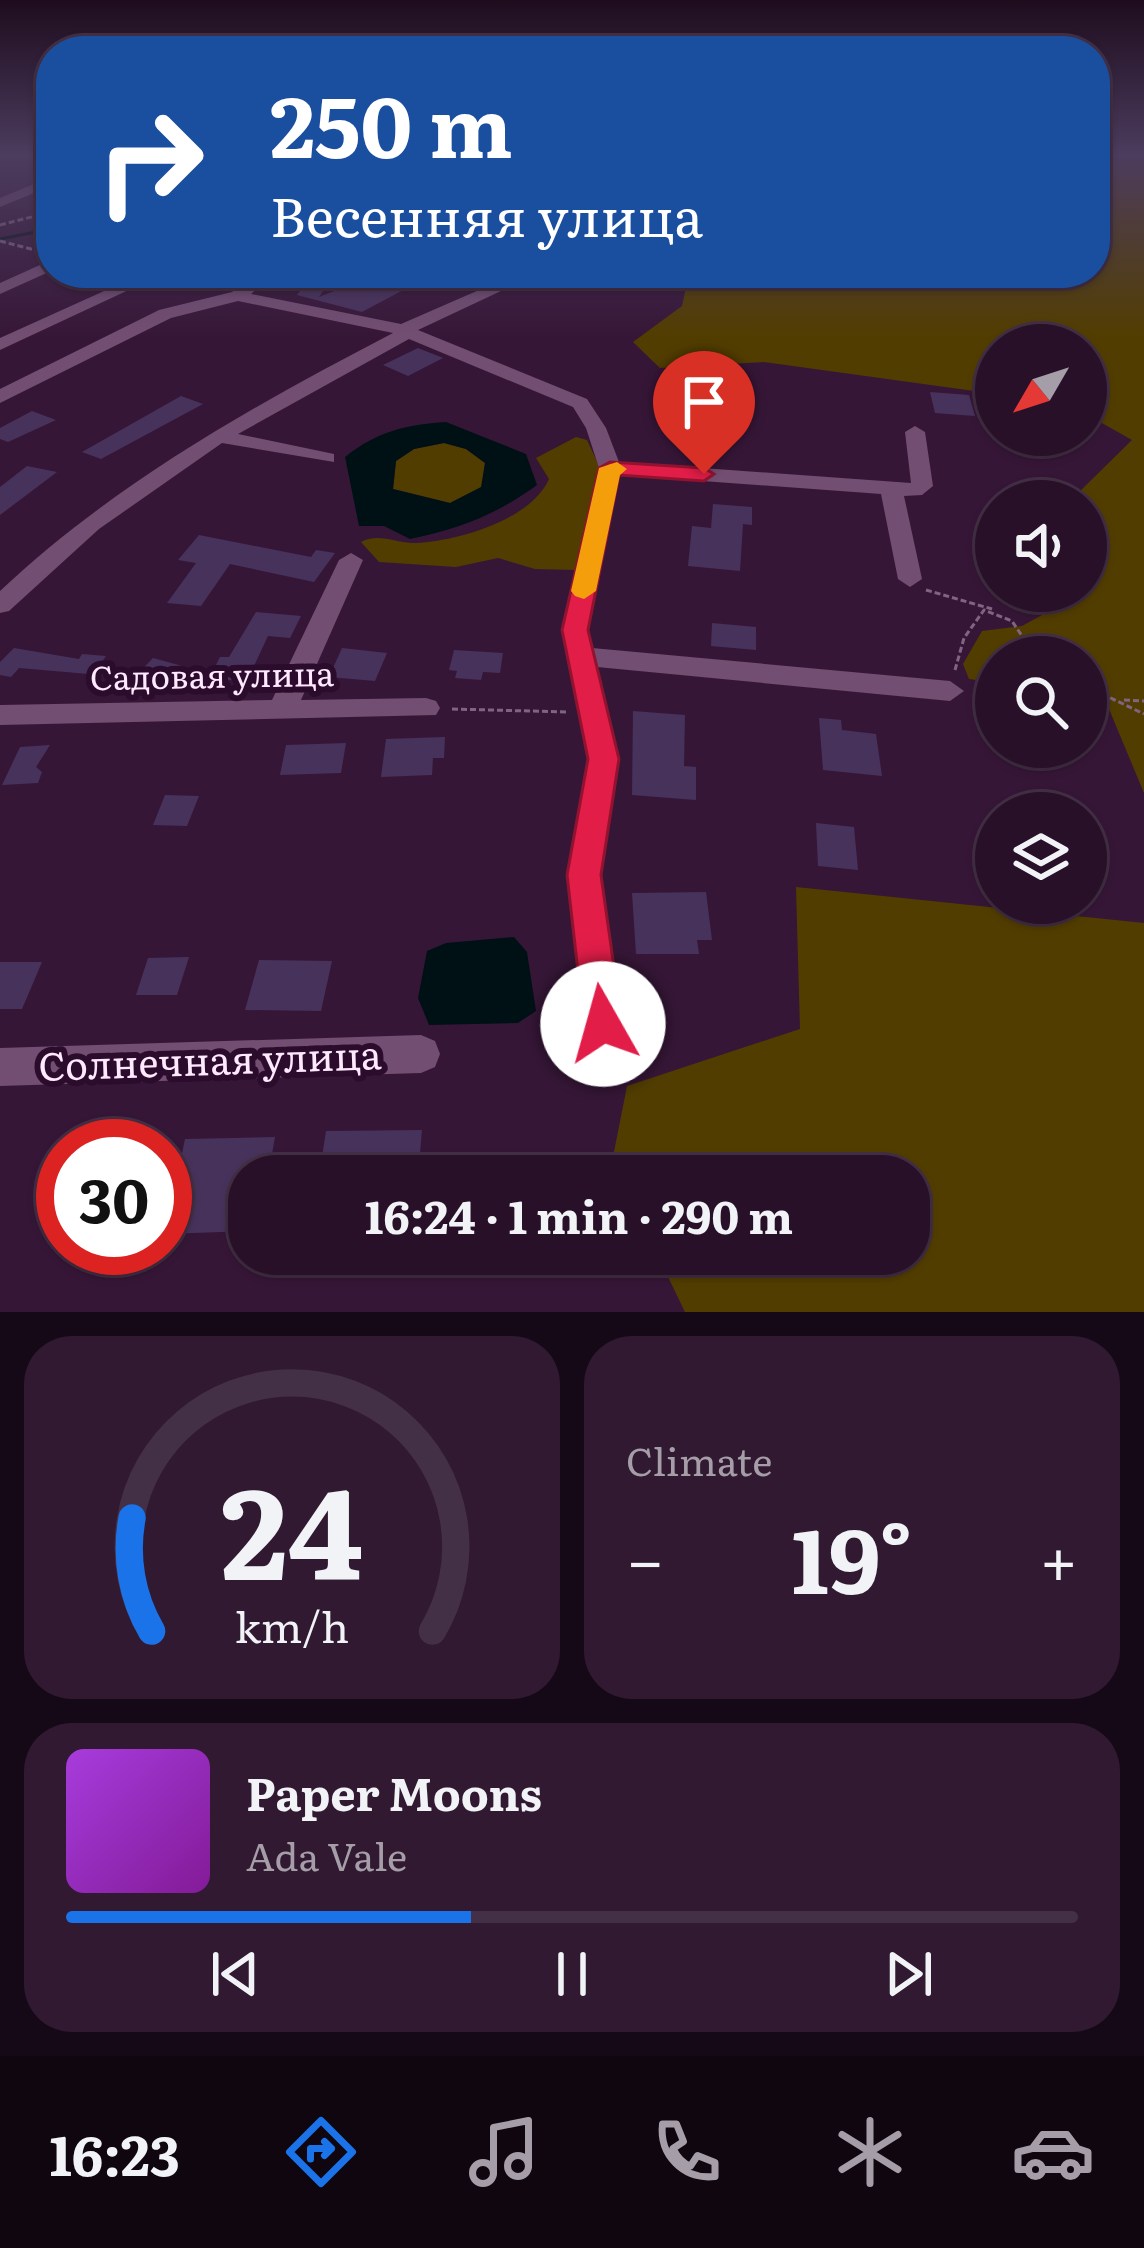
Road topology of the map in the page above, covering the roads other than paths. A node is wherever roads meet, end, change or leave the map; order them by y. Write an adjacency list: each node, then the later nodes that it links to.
1 (36, 272): 5 (street)
2 (124, 288): 8 (street)
3 (248, 288): 6 (street)
4 (498, 288): 7 (street)
5 (0, 289)
6 (238, 296): 7 (street); 9 (street)
7 (404, 331): 11 (street); 13 (street)
8 (0, 345)
9 (0, 397)
10 (914, 432): 14 (street)
11 (221, 437): 12 (street); 17 (street)
12 (327, 458)
13 (610, 468): 14 (street); 18 (street)
14 (891, 487): 16 (street)
15 (351, 560): 20 (street)
16 (910, 579)
17 (0, 605)
18 (580, 656): 19 (street); 24 (street)
19 (950, 691)
20 (283, 708): 21 (street, Садовая улица); 22 (street, Садовая улица)
21 (426, 708)
22 (0, 716)
23 (421, 1054): 25 (street, Солнечная улица)
24 (614, 1064)
25 (0, 1067)

